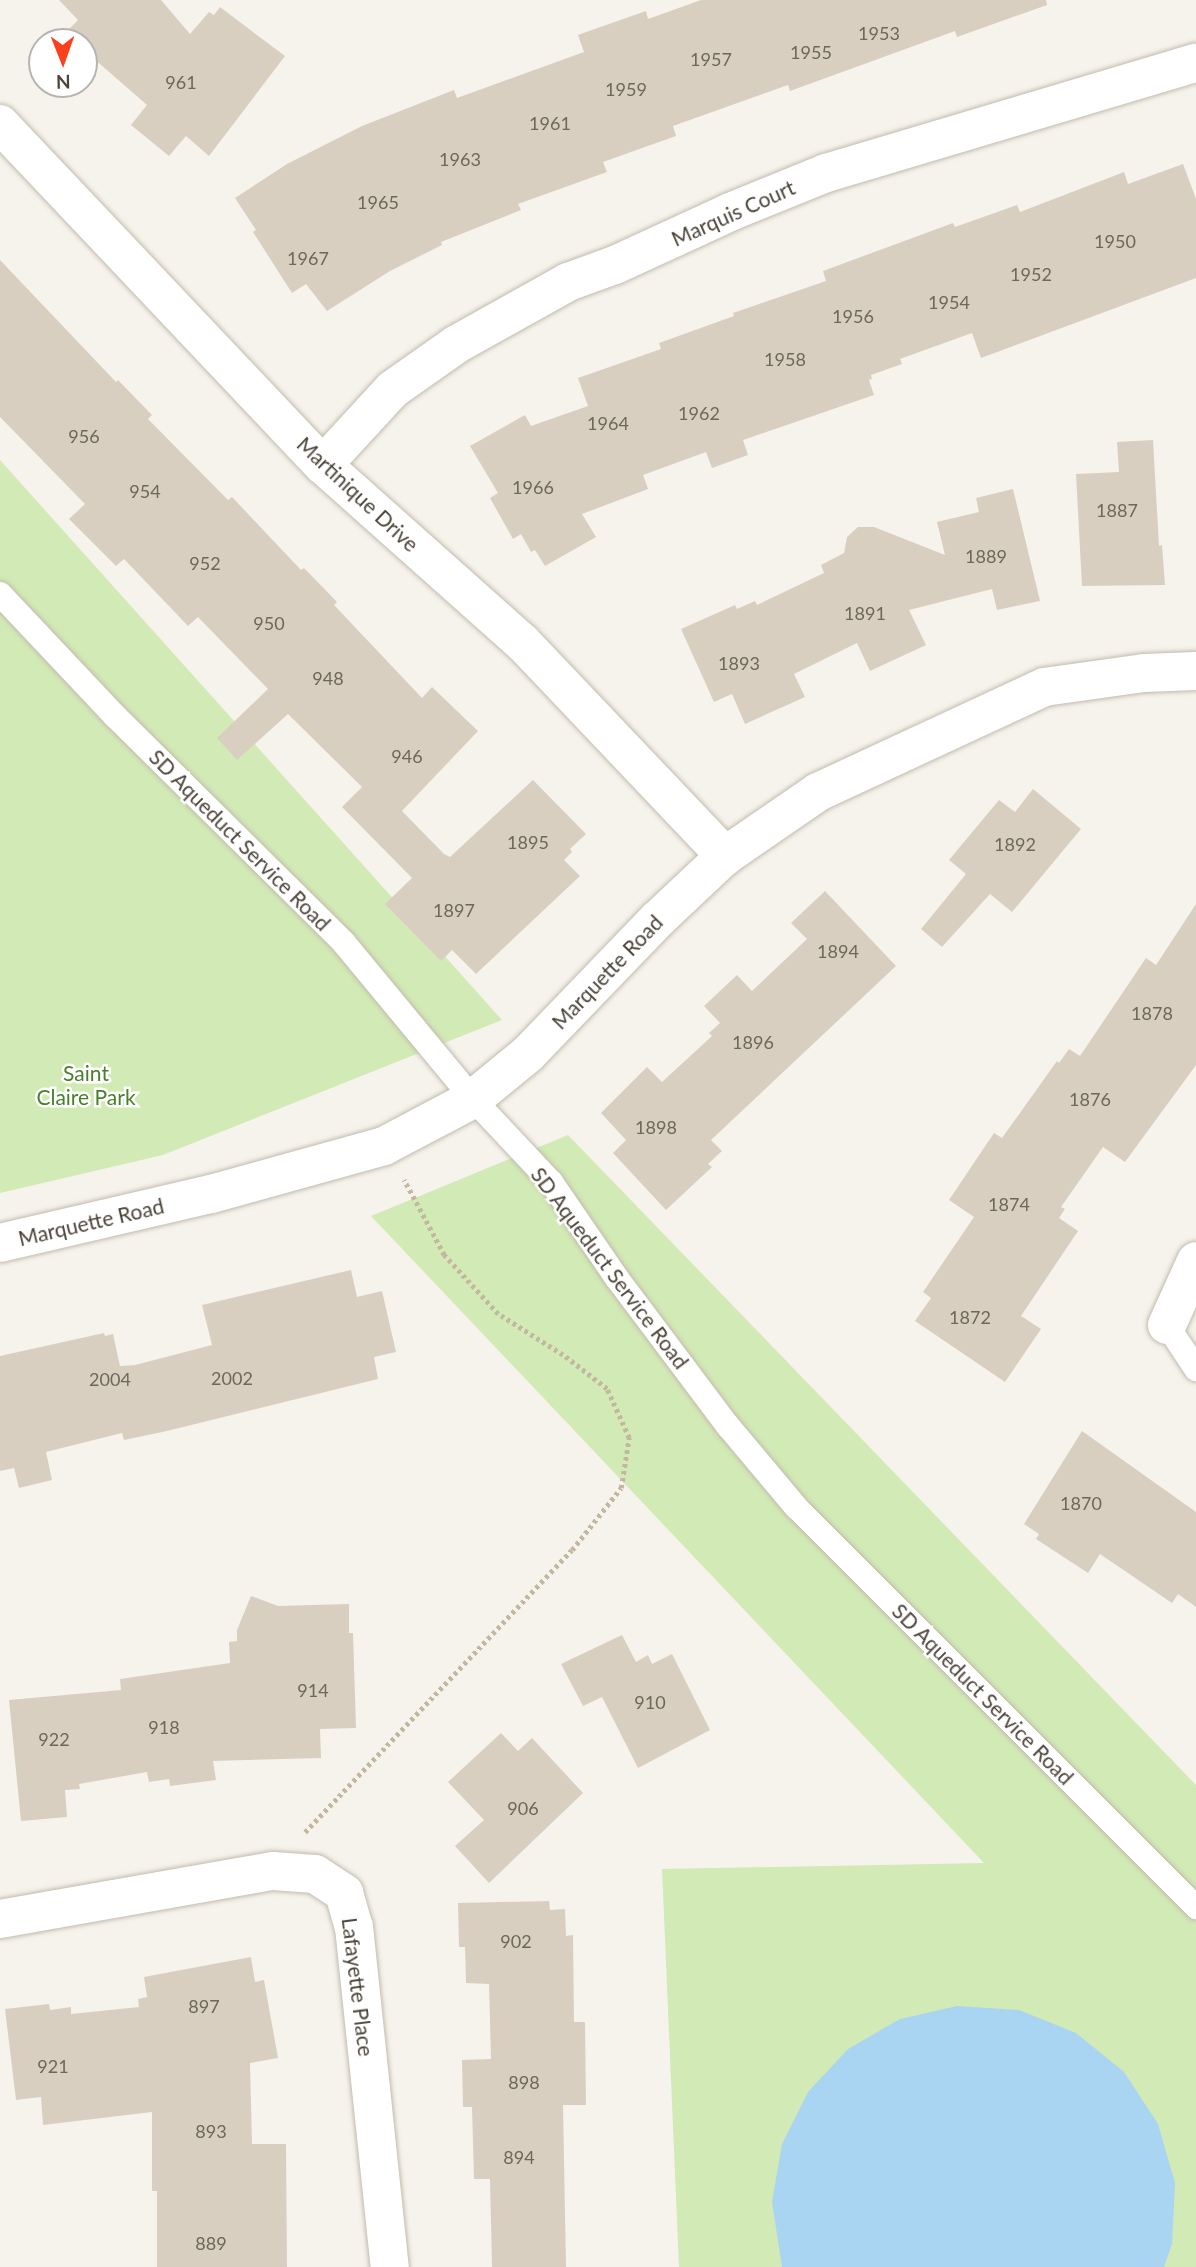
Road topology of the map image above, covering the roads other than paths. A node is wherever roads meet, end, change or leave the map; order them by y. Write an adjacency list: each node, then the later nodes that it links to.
1 (1196, 63): 3 (street, Marquis Court)
2 (0, 124): 3 (street, Martinique Drive)
3 (323, 465): 6 (street, Martinique Drive)
4 (0, 594): 7 (lane, SD Aqueduct Service Road)
5 (1196, 671): 6 (street, Marquette Road)
6 (725, 856): 7 (street, Marquette Road)
7 (473, 1099): 8 (street, Marquette Road); 12 (lane, SD Aqueduct Service Road)
8 (0, 1243)
9 (1196, 1261): 10 (street)
10 (1167, 1325): 11 (lane)
11 (1196, 1368)
12 (1196, 1907)
13 (0, 1919): 14 (street, Lafayette Place)
14 (390, 2267)

